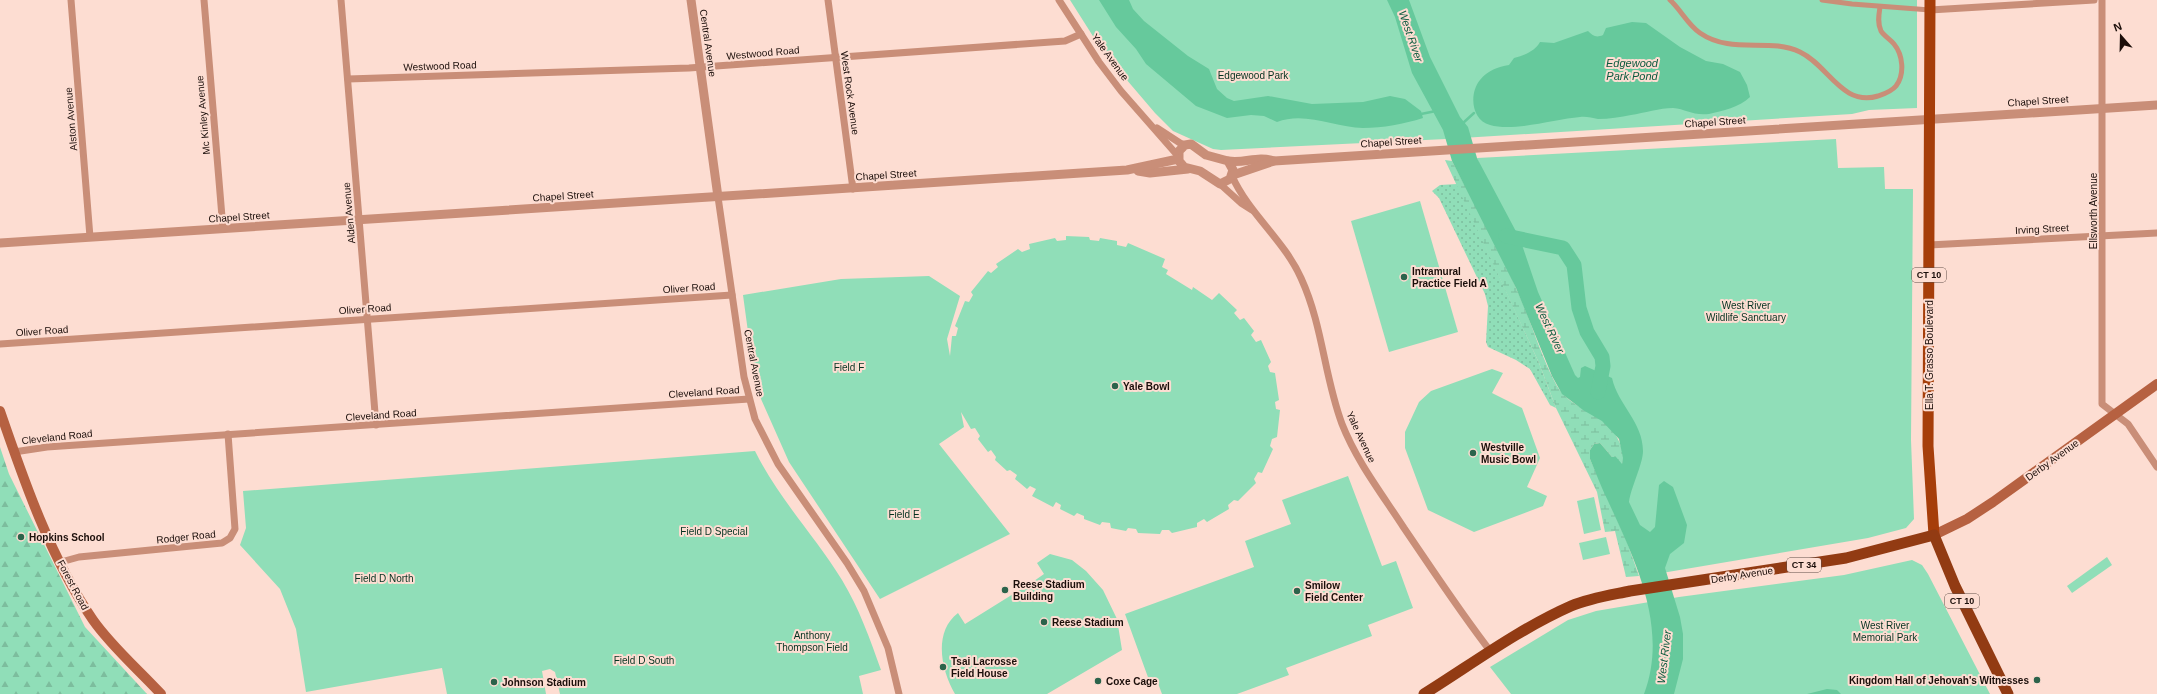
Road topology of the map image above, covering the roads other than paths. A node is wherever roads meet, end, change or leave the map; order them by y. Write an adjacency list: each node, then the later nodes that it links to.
1 (71, 0): 36 (street, Alston Avenue)
2 (204, 0): 33 (street, Mc Kinley Avenue)
3 (341, 0): 16 (street, Alden Avenue)
4 (691, 0): 15 (street, Central Avenue)
5 (828, 0): 14 (street, West Rock Avenue)
6 (1059, 0): 13 (street, Yale Avenue)
7 (1670, 0): 12 (street)
8 (1822, 0): 12 (street)
9 (2094, 0): 11 (street)
10 (2102, 0): 18 (street, Ellsworth Avenue)
11 (1930, 5): 12 (street); 19 (main road, Ella T. Grasso Boulevard / CT 10)
12 (1880, 7)
13 (1081, 34): 14 (street, Westwood Road); 20 (street, Yale Avenue)
14 (835, 57): 15 (street, Westwood Road); 29 (street, West Rock Avenue)
15 (700, 68): 16 (street, Westwood Road); 30 (street, Central Avenue)
16 (348, 79): 32 (street, Alden Avenue)
17 (2157, 105): 18 (street, Chapel Street)
18 (2103, 108): 19 (street, Chapel Street); 35 (street, Ellsworth Avenue)
19 (1930, 119): 24 (street, Chapel Street); 38 (main road, Ella T. Grasso Boulevard / CT 10)
20 (1148, 123): 21 (street, Yale Avenue); 22 (street, Yale Avenue)
21 (1185, 145): 22 (street); 23 (street, Chapel Street)
22 (1178, 157): 25 (street); 26 (street, Chapel Street)
23 (1228, 161): 24 (street, Chapel Street); 27 (street)
24 (1274, 161): 27 (street, Chapel Street)
25 (1188, 169): 26 (street, Chapel Street); 28 (street)
26 (1126, 170): 29 (street, Chapel Street)
27 (1232, 175): 28 (street, Chapel Street); 31 (street, Yale Avenue)
28 (1220, 184): 31 (street, Yale Avenue)
29 (853, 189): 30 (street, Chapel Street)
30 (718, 197): 32 (street, Chapel Street); 39 (street, Central Avenue)
31 (1255, 212): 52 (street, Yale Avenue)
32 (359, 220): 33 (street, Chapel Street); 40 (street, Alden Avenue)
33 (223, 229): 36 (street, Chapel Street)
34 (2157, 233): 35 (street, Irving Street)
35 (2103, 236): 38 (street, Irving Street); 45 (street, Ellsworth Avenue)
36 (90, 237): 37 (street, Chapel Street)
37 (0, 243)
38 (1929, 245): 50 (main road, Ella T. Grasso Boulevard / CT 10)
39 (732, 295): 40 (street, Oliver Road); 43 (street, Central Avenue)
40 (368, 319): 41 (street, Oliver Road); 46 (street, Alden Avenue)
41 (0, 344)
42 (2157, 384): 45 (main road, Derby Avenue)
43 (749, 399): 46 (street, Cleveland Road); 54 (street, Central Avenue)
44 (0, 411): 48 (main road, Forest Road)
45 (2116, 414): 49 (street); 50 (main road, Derby Avenue)
46 (376, 425): 47 (street, Cleveland Road)
47 (228, 434): 48 (street, Cleveland Road); 51 (street, Rodger Road)
48 (14, 452): 51 (main road, Forest Road)
49 (2157, 467)
50 (1934, 535): 52 (highway, Derby Avenue / CT 34); 56 (highway, Ella T. Grasso Boulevard / CT 10)
51 (61, 562): 53 (main road, Forest Road)
52 (1491, 652): 55 (highway, Derby Avenue / CT 34)
53 (161, 694)
54 (899, 694)
55 (1424, 694)
56 (2008, 694)

